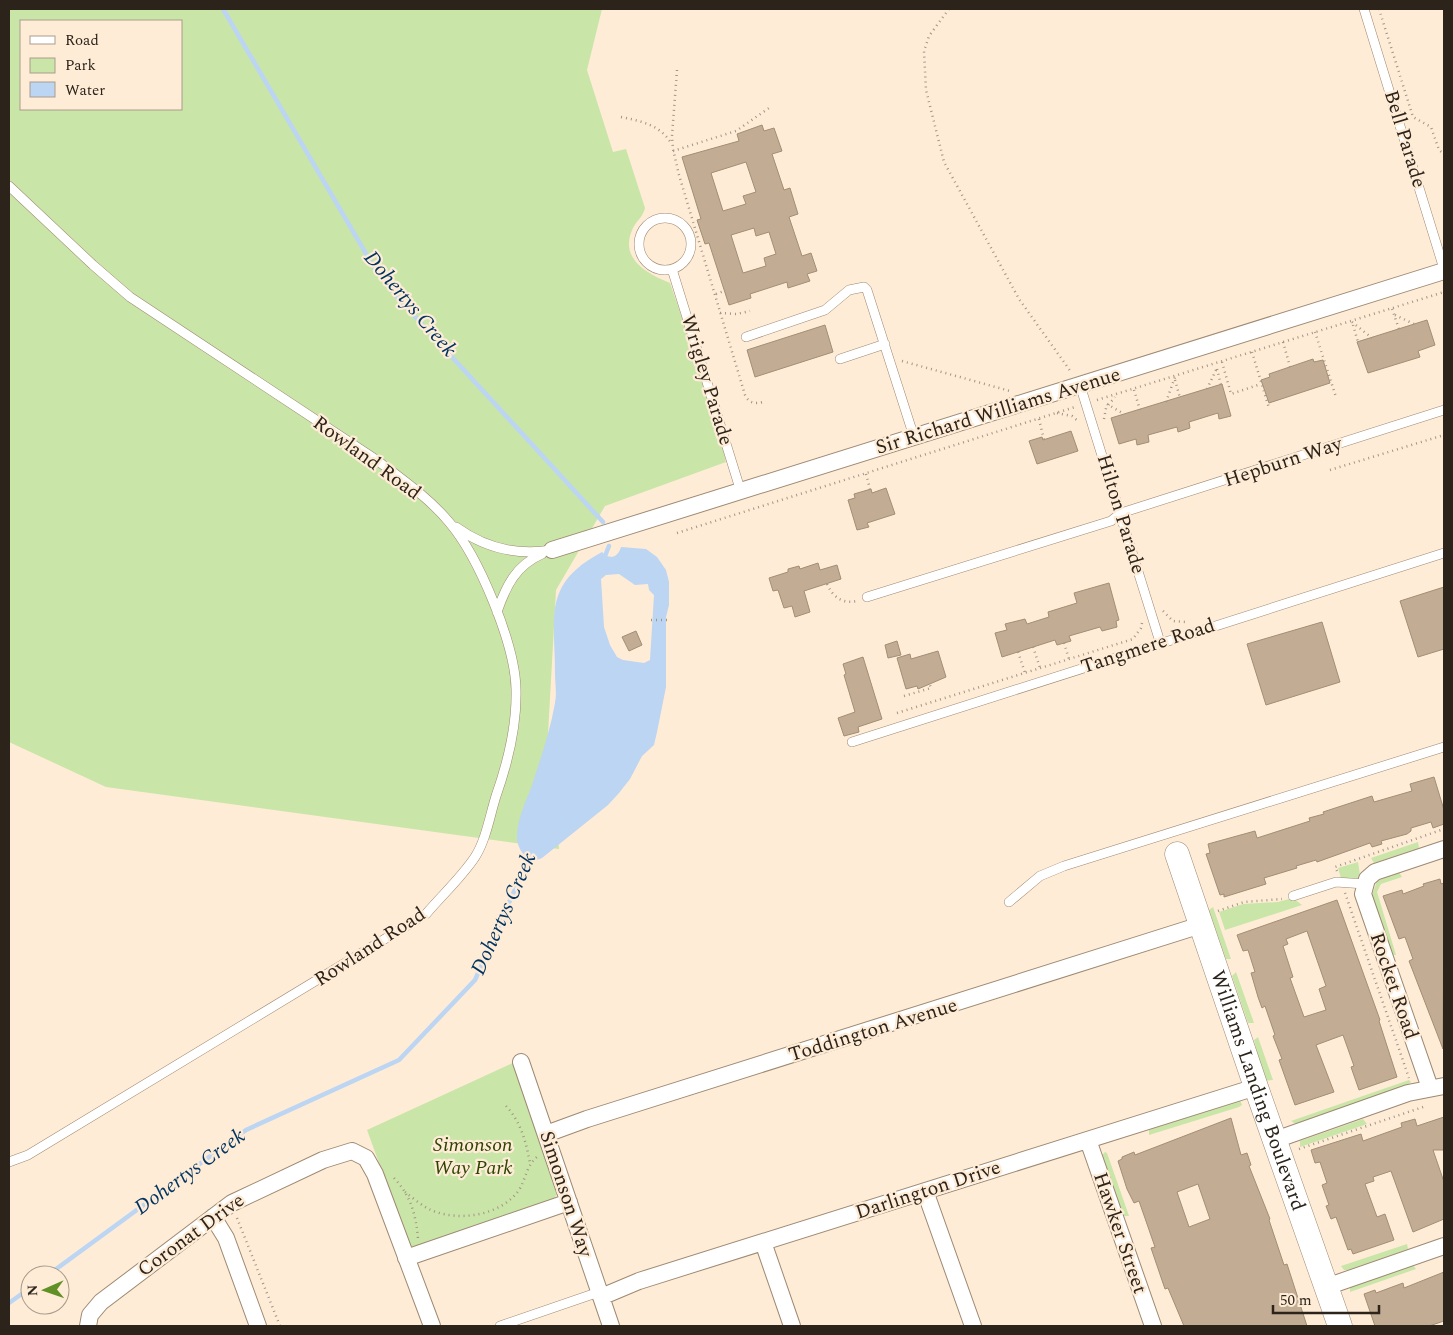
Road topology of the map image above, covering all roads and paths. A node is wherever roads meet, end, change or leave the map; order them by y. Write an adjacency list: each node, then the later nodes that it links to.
1 (949, 9): 39 (path)
2 (1364, 9): 12 (lane, Bell Parade)
3 (1379, 9): 9 (path)
4 (677, 70): 7 (path)
5 (769, 108): 8 (path)
6 (621, 117): 7 (path)
7 (673, 145): 8 (path)
8 (674, 151): 15 (path)
9 (1444, 154)
10 (9, 186): 67 (lane, Rowland Road)
11 (672, 269): 11 (lane); 65 (lane, Wrigley Parade)
12 (1444, 270): 39 (street, Sir Richard Williams Avenue)
13 (724, 291): 15 (path)
14 (1444, 292): 16 (path)
15 (716, 294): 18 (path)
16 (1392, 308): 19 (path); 20 (path)
17 (750, 311): 18 (path)
18 (720, 313): 45 (path)
19 (1394, 315): 21 (path); 22 (path)
20 (1352, 322): 23 (path); 25 (path); 27 (path)
21 (1414, 324)
22 (1398, 329)
23 (1316, 332): 26 (path); 43 (path)
24 (746, 337): 28 (lane)
25 (1372, 338)
26 (1283, 342): 29 (path); 35 (path)
27 (1358, 342)
28 (885, 344): 30 (lane); 31 (lane)
29 (1252, 352): 32 (path); 37 (path)
30 (889, 356): 49 (path); 60 (lane)
31 (840, 359)
32 (1222, 362): 33 (path); 37 (path)
33 (1215, 364): 34 (path); 36 (path)
34 (1217, 368): 38 (path); 40 (path)
35 (1291, 370)
36 (1175, 377): 41 (path); 44 (path); 46 (path)
37 (1261, 384): 50 (path)
38 (1221, 385)
39 (1080, 386): 47 (lane, Hilton Parade); 49 (street, Sir Richard Williams Avenue)
40 (1207, 389)
41 (1134, 390): 42 (path); 51 (path)
42 (1118, 394): 47 (path); 48 (path)
43 (1336, 397)
44 (1180, 398)
45 (763, 402)
46 (1166, 402)
47 (1086, 404): 53 (path); 66 (lane, Hilton Parade)
48 (1107, 404): 54 (path); 56 (path)
49 (1017, 405): 58 (path); 60 (street, Sir Richard Williams Avenue)
50 (1269, 408)
51 (1140, 410)
52 (1444, 410): 66 (lane, Hepburn Way)
53 (1056, 413): 55 (path); 57 (path)
54 (1124, 414)
55 (1039, 419): 58 (path); 61 (path)
56 (1104, 422)
57 (1080, 423)
58 (1023, 424): 63 (path)
59 (1444, 434): 62 (path)
60 (914, 437): 65 (street, Sir Richard Williams Avenue)
61 (1044, 440)
62 (1330, 470)
63 (866, 474): 64 (path); 68 (path)
64 (870, 489)
65 (741, 492): 69 (street, Sir Richard Williams Avenue)
66 (1121, 513): 72 (lane, Hepburn Way); 79 (lane, Hilton Parade)
67 (450, 523): 69 (lane); 74 (lane, Rowland Road)
68 (677, 534)
69 (552, 550): 74 (lane)
70 (1444, 553): 79 (lane, Tangmere Road)
71 (827, 584): 72 (path)
72 (868, 597)
73 (1162, 608): 78 (path)
74 (497, 612): 108 (lane, Rowland Road)
75 (1143, 618): 83 (path)
76 (650, 620): 77 (path)
77 (670, 620)
78 (1189, 622)
79 (1160, 642): 89 (lane, Tangmere Road)
80 (1064, 643): 83 (path)
81 (1033, 647): 84 (path)
82 (1018, 652): 85 (path)
83 (1069, 659): 84 (path)
84 (1040, 668): 85 (path)
85 (1025, 673): 88 (path)
86 (930, 685): 87 (path)
87 (904, 696)
88 (897, 712)
89 (852, 742)
90 (1444, 747): 95 (lane)
91 (1444, 849): 93 (street)
92 (1177, 854): 97 (street, Williams Landing Boulevard)
93 (1365, 884): 94 (lane); 100 (street, Rocket Road)
94 (1293, 896): 97 (path)
95 (1009, 902)
96 (1216, 905): 97 (path)
97 (1213, 918): 99 (street, Williams Landing Boulevard); 103 (street, Toddington Avenue)
98 (521, 1062): 103 (street, Simonson Way)
99 (1256, 1087): 104 (street, Darlington Drive); 105 (street, Williams Landing Boulevard)
100 (1437, 1087): 105 (street)
101 (1429, 1105): 105 (path)
102 (506, 1106): 109 (path)
103 (546, 1134): 106 (street, Simonson Way)
104 (1088, 1140): 110 (street, Darlington Drive); 130 (street, Hawker Street)
105 (1290, 1141): 107 (path); 120 (street, Williams Landing Boulevard)
106 (552, 1150): 109 (path); 112 (street, Simonson Way)
107 (1302, 1158)
108 (9, 1162)
109 (530, 1163): 113 (path)
110 (925, 1191): 117 (street, Darlington Drive); 129 (street)
111 (405, 1192): 113 (path)
112 (568, 1202): 119 (street); 121 (street, Simonson Way)
113 (422, 1205): 114 (path)
114 (414, 1210)
115 (212, 1218): 119 (street, Coronat Drive); 122 (street, Coronat Drive); 123 (street)
116 (237, 1218): 124 (path)
117 (763, 1242): 121 (street, Darlington Drive); 128 (street)
118 (1444, 1246): 120 (street)
119 (406, 1258): 125 (street, Coronat Drive)
120 (1326, 1287): 131 (street, Williams Landing Boulevard)
121 (600, 1294): 126 (lane); 127 (street, Simonson Way)
122 (88, 1326)
123 (258, 1326)
124 (280, 1326)
125 (432, 1326)
126 (500, 1326)
127 (611, 1326)
128 (792, 1326)
129 (973, 1326)
130 (1153, 1326)
131 (1340, 1326)

